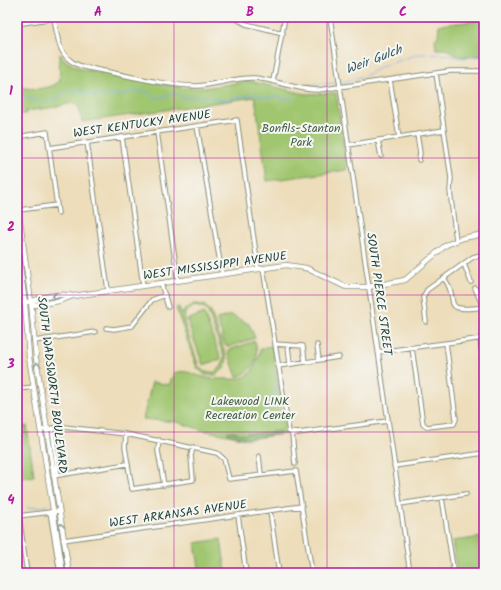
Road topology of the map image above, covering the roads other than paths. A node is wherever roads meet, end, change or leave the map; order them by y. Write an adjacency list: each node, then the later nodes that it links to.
1 (54, 17): 5 (street); 11 (street)
2 (233, 17): 7 (street)
3 (285, 17): 7 (street)
4 (330, 17): 12 (street, SOUTH PIERCE STREET)
5 (33, 19): 6 (street)
6 (23, 23)
7 (283, 33): 11 (street)
8 (484, 72): 9 (street)
9 (436, 73): 10 (street); 14 (street)
10 (390, 80): 12 (street); 19 (street)
11 (273, 81): 12 (street)
12 (339, 88): 22 (street, SOUTH PIERCE STREET)
13 (197, 126): 15 (street, WEST KENTUCKY AVENUE); 37 (street, WEST KENTUCKY AVENUE); 38 (street)
14 (444, 130): 16 (street); 32 (street)
15 (157, 132): 18 (street, WEST KENTUCKY AVENUE); 40 (street)
16 (417, 134): 19 (street); 25 (street)
17 (17, 137): 23 (street)
18 (122, 137): 21 (street, WEST KENTUCKY AVENUE); 43 (street)
19 (399, 137): 20 (street)
20 (378, 140): 22 (street); 24 (street)
21 (87, 142): 23 (street, WEST KENTUCKY AVENUE); 46 (street)
22 (348, 145): 44 (street, SOUTH PIERCE STREET)
23 (49, 148): 27 (street)
24 (381, 156)
25 (419, 160)
26 (17, 199): 28 (main road, SOUTH WADSWORTH BOULEVARD)
27 (57, 205): 28 (street); 29 (street)
28 (19, 210): 34 (main road, SOUTH WADSWORTH BOULEVARD)
29 (58, 214)
30 (17, 234): 34 (main road)
31 (484, 234): 32 (main road, WEST MISSISSIPPI AVENUE)
32 (456, 240): 44 (main road, WEST MISSISSIPPI AVENUE)
33 (17, 246): 49 (main road, SOUTH WADSWORTH BOULEVARD)
34 (25, 252): 48 (main road, SOUTH WADSWORTH BOULEVARD)
35 (484, 254): 36 (street)
36 (464, 264): 39 (street); 41 (street)
37 (261, 268): 38 (main road, WEST MISSISSIPPI AVENUE); 44 (main road, WEST MISSISSIPPI AVENUE); 59 (street)
38 (222, 274): 40 (main road, WEST MISSISSIPPI AVENUE)
39 (444, 278): 52 (street); 53 (street)
40 (178, 281): 42 (main road, WEST MISSISSIPPI AVENUE)
41 (471, 282)
42 (161, 283): 43 (main road, WEST MISSISSIPPI AVENUE); 47 (street)
43 (143, 285): 46 (main road, WEST MISSISSIPPI AVENUE)
44 (368, 287): 63 (street, SOUTH PIERCE STREET)
45 (475, 288): 52 (street)
46 (108, 290): 48 (main road, WEST MISSISSIPPI AVENUE)
47 (165, 295): 51 (street); 54 (street)
48 (31, 302): 49 (main road, WEST MISSISSIPPI AVENUE); 57 (main road, SOUTH WADSWORTH BOULEVARD)
49 (25, 303): 50 (main road, WEST MISSISSIPPI AVENUE); 70 (main road, SOUTH WADSWORTH BOULEVARD)
50 (17, 304)
51 (168, 307)
52 (483, 307)
53 (426, 322)
54 (106, 328)
55 (95, 332): 57 (street)
56 (482, 338): 58 (street); 69 (street)
57 (34, 341): 72 (main road, SOUTH WADSWORTH BOULEVARD, one-way to 57)
58 (446, 343): 62 (street); 62 (street)
59 (275, 344): 61 (street); 68 (street)
60 (317, 345): 65 (street)
61 (288, 346): 66 (street); 67 (street)
62 (412, 348): 63 (street)
63 (378, 352): 73 (street, SOUTH PIERCE STREET)
64 (339, 357): 65 (street)
65 (319, 360): 66 (street)
66 (305, 362): 67 (street)
67 (290, 364): 68 (street)
68 (278, 366): 77 (street)
69 (484, 370)
70 (34, 387): 71 (street); 72 (main road); 76 (main road, SOUTH WADSWORTH BOULEVARD)
71 (17, 390)
72 (43, 405): 75 (main road, SOUTH WADSWORTH BOULEVARD)
73 (388, 420): 77 (street); 85 (street, SOUTH PIERCE STREET)
74 (52, 428): 75 (street); 78 (street); 87 (street, SOUTH WADSWORTH BOULEVARD)
75 (46, 429): 76 (street); 87 (main road, SOUTH WADSWORTH BOULEVARD)
76 (41, 430): 88 (main road, SOUTH WADSWORTH BOULEVARD)
77 (291, 433): 84 (street)
78 (126, 434): 79 (street); 83 (street)
79 (159, 440): 80 (street); 89 (street)
80 (193, 447): 86 (street); 89 (street)
81 (484, 453): 85 (street)
82 (259, 456): 86 (street)
83 (127, 464): 87 (street); 89 (street)
84 (295, 464)
85 (394, 466): 92 (street, SOUTH PIERCE STREET)
86 (261, 474): 93 (street)
87 (56, 475): 88 (street); 94 (main road, SOUTH WADSWORTH BOULEVARD)
88 (48, 476): 94 (main road, SOUTH WADSWORTH BOULEVARD)
89 (164, 485)
90 (466, 494): 91 (street)
91 (442, 498): 92 (street); 107 (street)
92 (400, 504): 106 (street, SOUTH PIERCE STREET)
93 (302, 506): 95 (street, WEST ARKANSAS AVENUE); 105 (street)
94 (54, 511): 97 (street); 98 (main road, SOUTH WADSWORTH BOULEVARD); 100 (street, SOUTH WADSWORTH BOULEVARD)
95 (270, 511): 96 (street, WEST ARKANSAS AVENUE); 104 (street)
96 (238, 515): 98 (street, WEST ARKANSAS AVENUE); 103 (street)
97 (18, 516): 99 (street)
98 (60, 541): 101 (main road, SOUTH WADSWORTH BOULEVARD); 102 (main road, SOUTH WADSWORTH BOULEVARD)
99 (27, 573)
100 (60, 573)
101 (63, 573)
102 (69, 573)
103 (246, 573)
104 (279, 573)
105 (312, 573)
106 (410, 573)
107 (454, 573)

